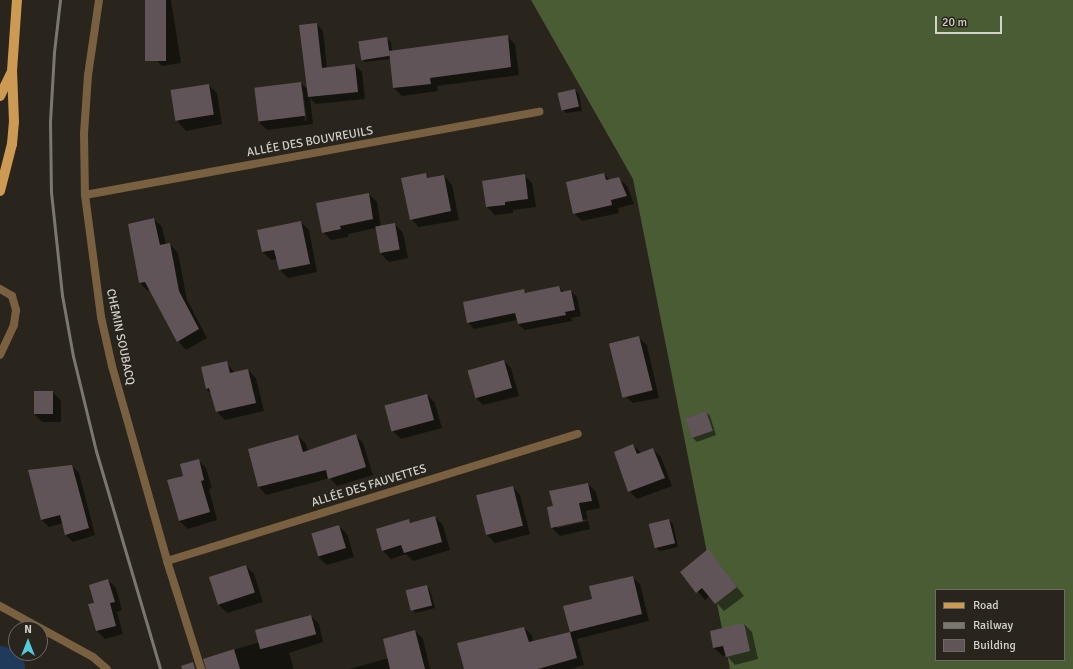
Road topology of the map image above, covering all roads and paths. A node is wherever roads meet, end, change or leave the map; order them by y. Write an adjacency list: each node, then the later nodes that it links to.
1 (17, 0): 3 (main road)
2 (99, 0): 7 (street, CHEMIN SOUBACQ)
3 (12, 71): 4 (main road); 6 (main road)
4 (0, 96)
5 (539, 112): 7 (street, ALLÉE DES BOUVREUILS)
6 (0, 191)
7 (85, 195): 11 (street, CHEMIN SOUBACQ)
8 (0, 289): 9 (street)
9 (0, 356)
10 (578, 434): 11 (street, ALLÉE DES FAUVETTES)
11 (168, 561): 14 (street, CHEMIN SOUBACQ)
12 (0, 606): 13 (street)
13 (107, 669)
14 (200, 669)

